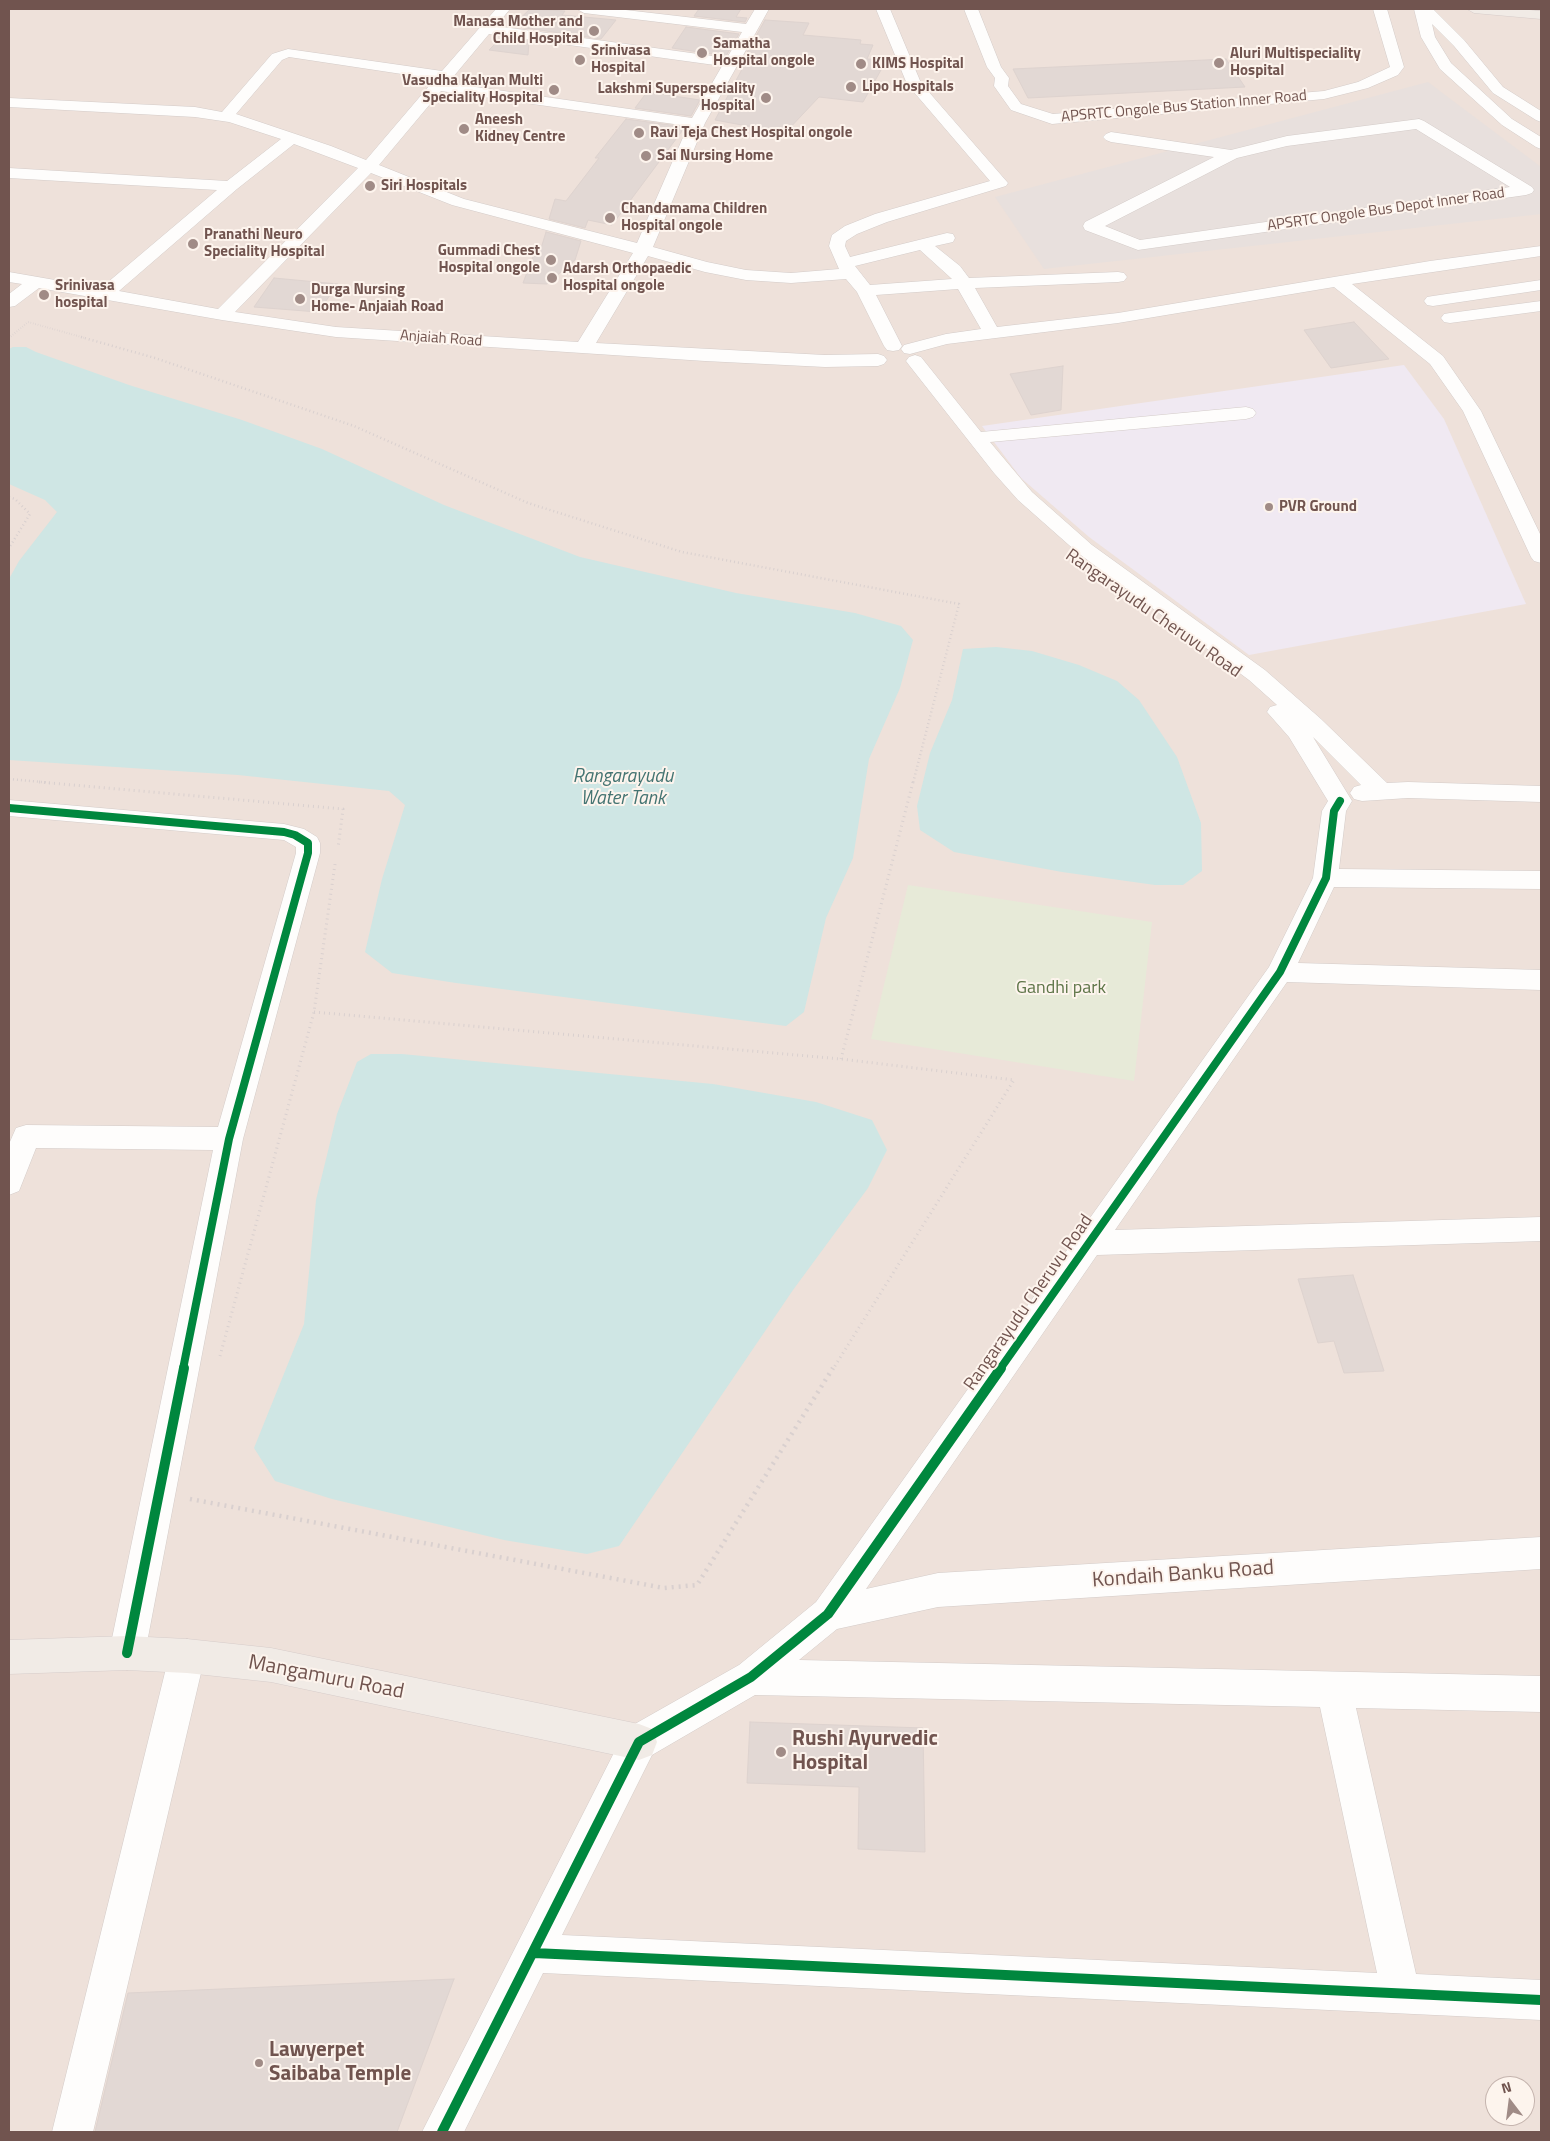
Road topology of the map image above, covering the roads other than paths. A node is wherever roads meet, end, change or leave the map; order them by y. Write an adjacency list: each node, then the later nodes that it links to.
1 (503, 9): 10 (street)
2 (584, 9): 11 (street)
3 (762, 9): 11 (street)
4 (883, 9): 32 (street)
5 (971, 9): 6 (street, APSRTC Ongole Bus Station Inner Road)
6 (1380, 9)
7 (1423, 9): 14 (street); 22 (street)
8 (1474, 9): 9 (main road)
9 (1541, 15)
10 (485, 29): 12 (street); 13 (street)
11 (751, 29): 12 (street)
12 (731, 63): 19 (street)
13 (441, 81): 17 (street); 19 (street); 24 (street)
14 (1498, 90): 15 (street); 18 (street)
15 (1532, 93)
16 (9, 102): 17 (street)
17 (226, 116): 21 (street)
18 (1541, 118)
19 (697, 123): 29 (street)
20 (1110, 136): 23 (street, APSRTC Ongole Bus Depot Inner Road)
21 (292, 138): 24 (street); 26 (street)
22 (1541, 144)
23 (1231, 156): 23 (street, APSRTC Ongole Bus Depot Inner Road)
24 (369, 166): 29 (street); 45 (street)
25 (9, 173): 26 (street)
26 (231, 186): 41 (street)
27 (947, 238): 28 (street)
28 (924, 245): 32 (street); 38 (street)
29 (642, 250): 32 (street); 48 (street)
30 (1541, 251): 31 (street, Anjaiah Road)
31 (1516, 254): 34 (street); 37 (street, Anjaiah Road)
32 (848, 268): 40 (street)
33 (1118, 276): 38 (street)
34 (1541, 276)
35 (9, 277): 36 (street, Anjaiah Road)
36 (36, 282): 41 (street, Anjaiah Road); 43 (street)
37 (1338, 282): 47 (street, Anjaiah Road); 52 (street)
38 (964, 283): 40 (street); 47 (street)
39 (1541, 285): 42 (street)
40 (865, 291): 49 (street)
41 (105, 294): 45 (street, Anjaiah Road)
42 (1433, 301)
43 (9, 302)
44 (1541, 306): 46 (street)
45 (222, 315): 48 (street, Anjaiah Road)
46 (1450, 318)
47 (991, 332): 49 (street, Anjaiah Road)
48 (584, 348): 49 (street, Anjaiah Road)
49 (898, 358): 51 (street); 55 (street, Rangarayudu Cheruvu Road)
50 (1246, 413): 51 (street)
51 (976, 438): 53 (street)
52 (1541, 557)
53 (1381, 791): 54 (street); 55 (street)
54 (1541, 794)
55 (1340, 801): 57 (street, Rangarayudu Cheruvu Road)
56 (9, 808): 61 (street)
57 (1326, 878): 58 (street); 59 (street, Rangarayudu Cheruvu Road)
58 (1541, 880)
59 (1280, 972): 60 (street); 64 (street, Rangarayudu Cheruvu Road)
60 (1541, 980)
61 (229, 1139): 62 (street); 67 (street)
62 (9, 1182)
63 (1541, 1229): 64 (street)
64 (1089, 1243): 66 (street, Rangarayudu Cheruvu Road)
65 (1541, 1553): 66 (street, Kondaih Banku Road)
66 (828, 1614): 70 (street, Rangarayudu Cheruvu Road)
67 (127, 1653): 68 (main road, Mangamuru Road); 69 (main road, Mangamuru Road)
68 (187, 1656): 73 (main road, Mangamuru Road); 77 (street)
69 (9, 1658)
70 (751, 1677): 71 (street); 73 (street, Rangarayudu Cheruvu Road)
71 (1334, 1689): 72 (street); 75 (street)
72 (1541, 1694)
73 (639, 1742): 74 (street)
74 (534, 1952): 75 (street); 78 (street)
75 (1401, 1993): 76 (street)
76 (1541, 2000)
77 (72, 2132)
78 (442, 2132)

